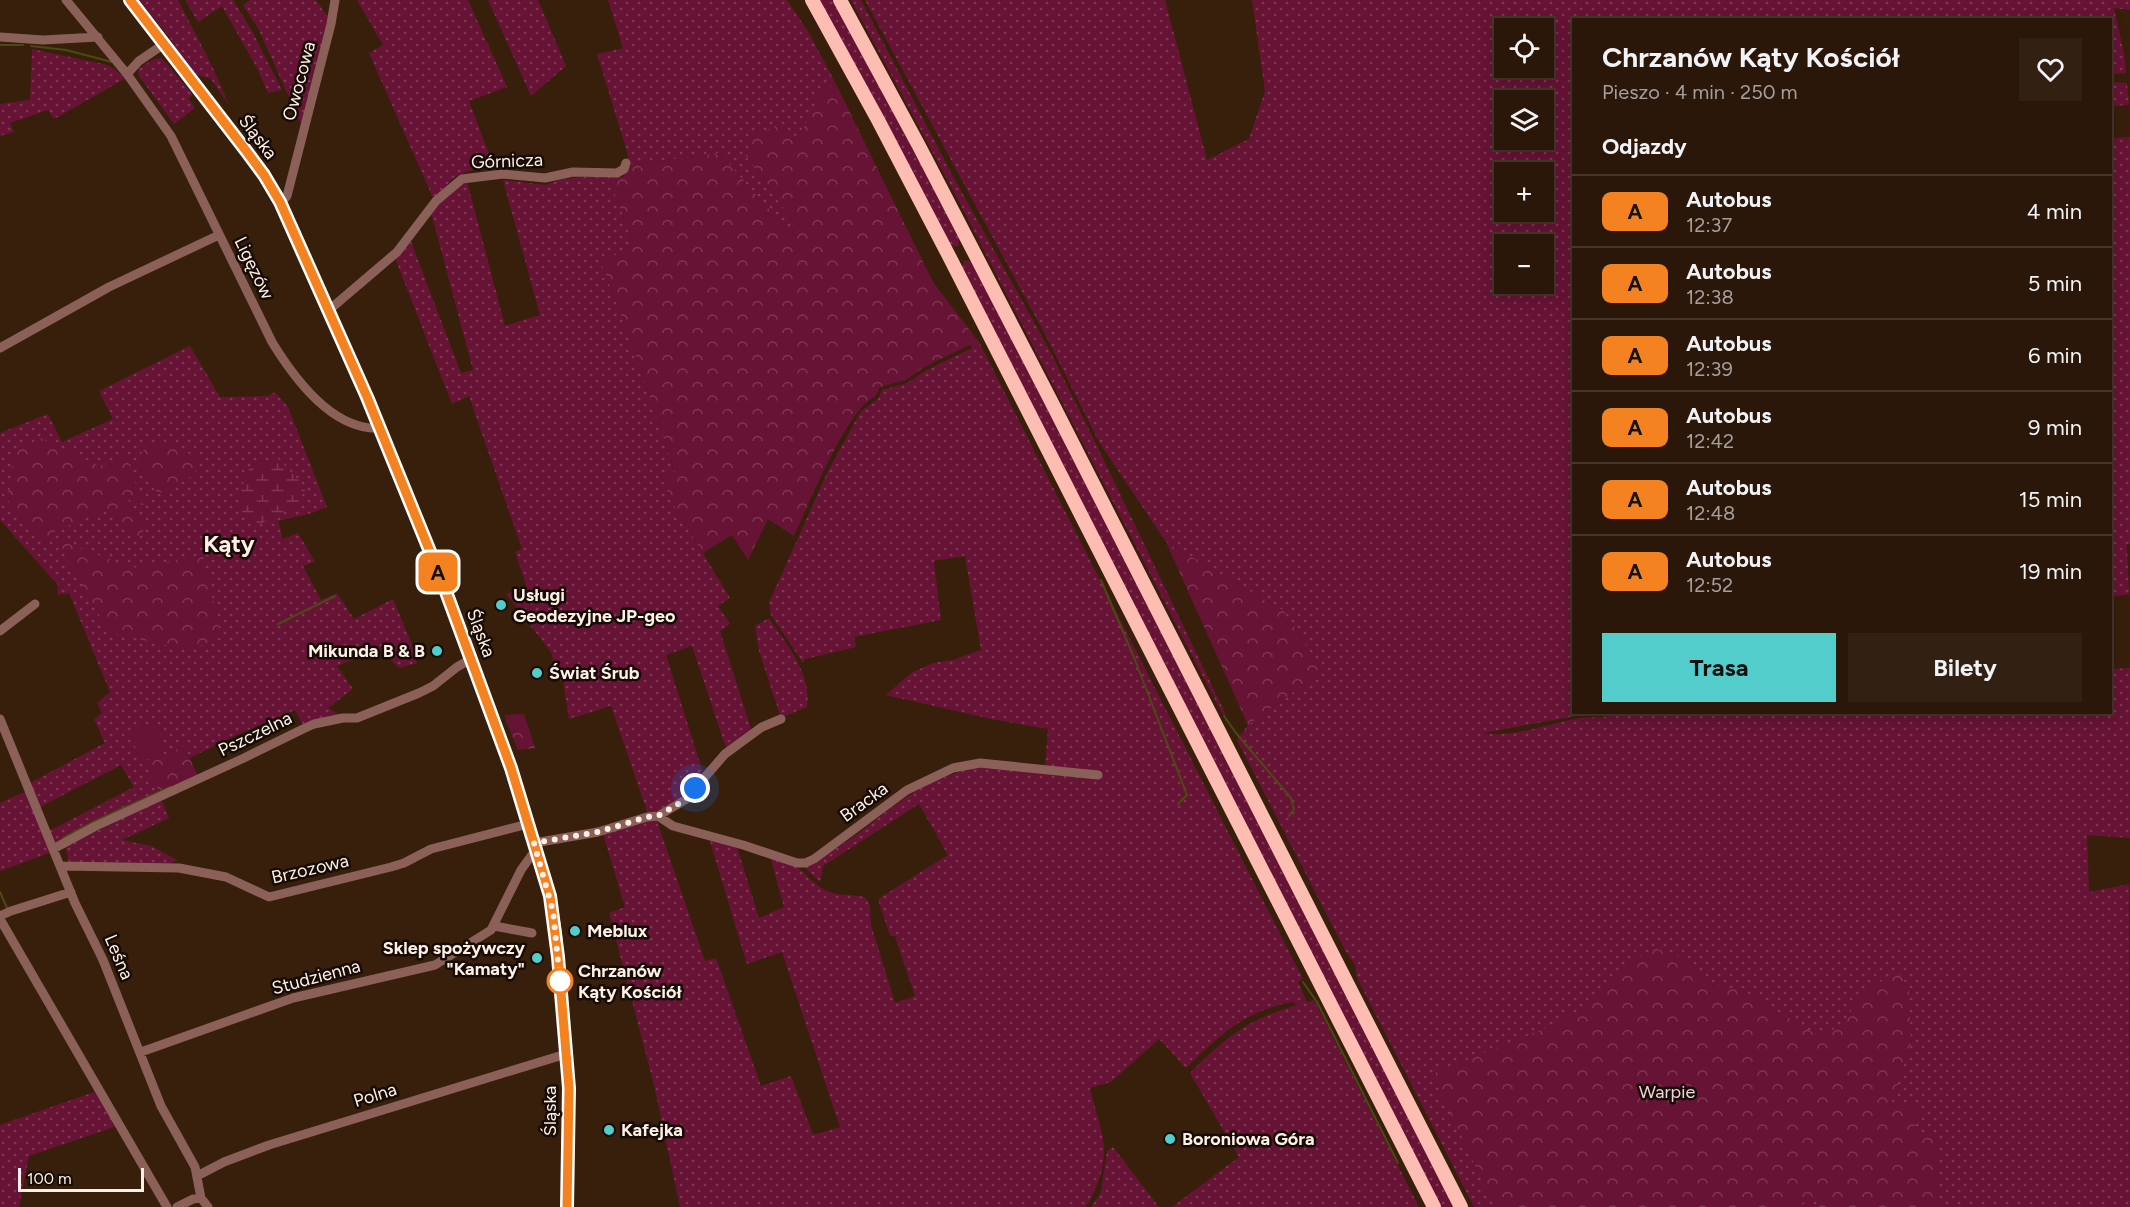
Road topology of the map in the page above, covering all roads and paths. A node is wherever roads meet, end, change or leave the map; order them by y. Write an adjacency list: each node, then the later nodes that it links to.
1 (66, 0): 7 (street)
2 (130, 0): 8 (main road, Śląska)
3 (335, 0): 11 (street, Owocowa)
4 (812, 0): 39 (highway)
5 (840, 0): 40 (highway)
6 (0, 37): 7 (street)
7 (98, 37): 9 (street)
8 (164, 44): 9 (street); 11 (main road, Śląska)
9 (127, 74): 12 (street)
10 (626, 163): 13 (street, Górnicza)
11 (280, 202): 13 (main road, Śląska)
12 (219, 235): 14 (street, Ligęzów); 15 (street, Ligęzów)
13 (329, 310): 15 (main road, Śląska)
14 (0, 348)
15 (380, 428): 18 (main road, Śląska)
16 (35, 604): 17 (street)
17 (0, 631)
18 (471, 659): 23 (main road, Śląska); 25 (street, Pszczelna)
19 (0, 719): 25 (street, Leśna)
20 (781, 719): 22 (street)
21 (1098, 775): 22 (street, Bracka)
22 (658, 816): 24 (street)
23 (528, 824): 24 (main road, Śląska); 26 (street, Brzozowa)
24 (536, 848): 29 (street, Studzienna); 32 (main road, Śląska)
25 (53, 849): 26 (street, Leśna)
26 (61, 866): 27 (street, Leśna)
27 (71, 892): 28 (street); 31 (street, Leśna)
28 (0, 918): 35 (street)
29 (494, 926): 30 (street); 31 (street, Studzienna)
30 (532, 933)
31 (141, 1052): 33 (street, Leśna)
32 (566, 1054): 33 (street, Polna); 38 (main road, Śląska)
33 (197, 1176): 34 (street, Leśna)
34 (201, 1198): 36 (street); 37 (street, Leśna)
35 (167, 1207)
36 (177, 1207)
37 (208, 1207)
38 (567, 1207)
39 (1434, 1207)
40 (1461, 1207)

